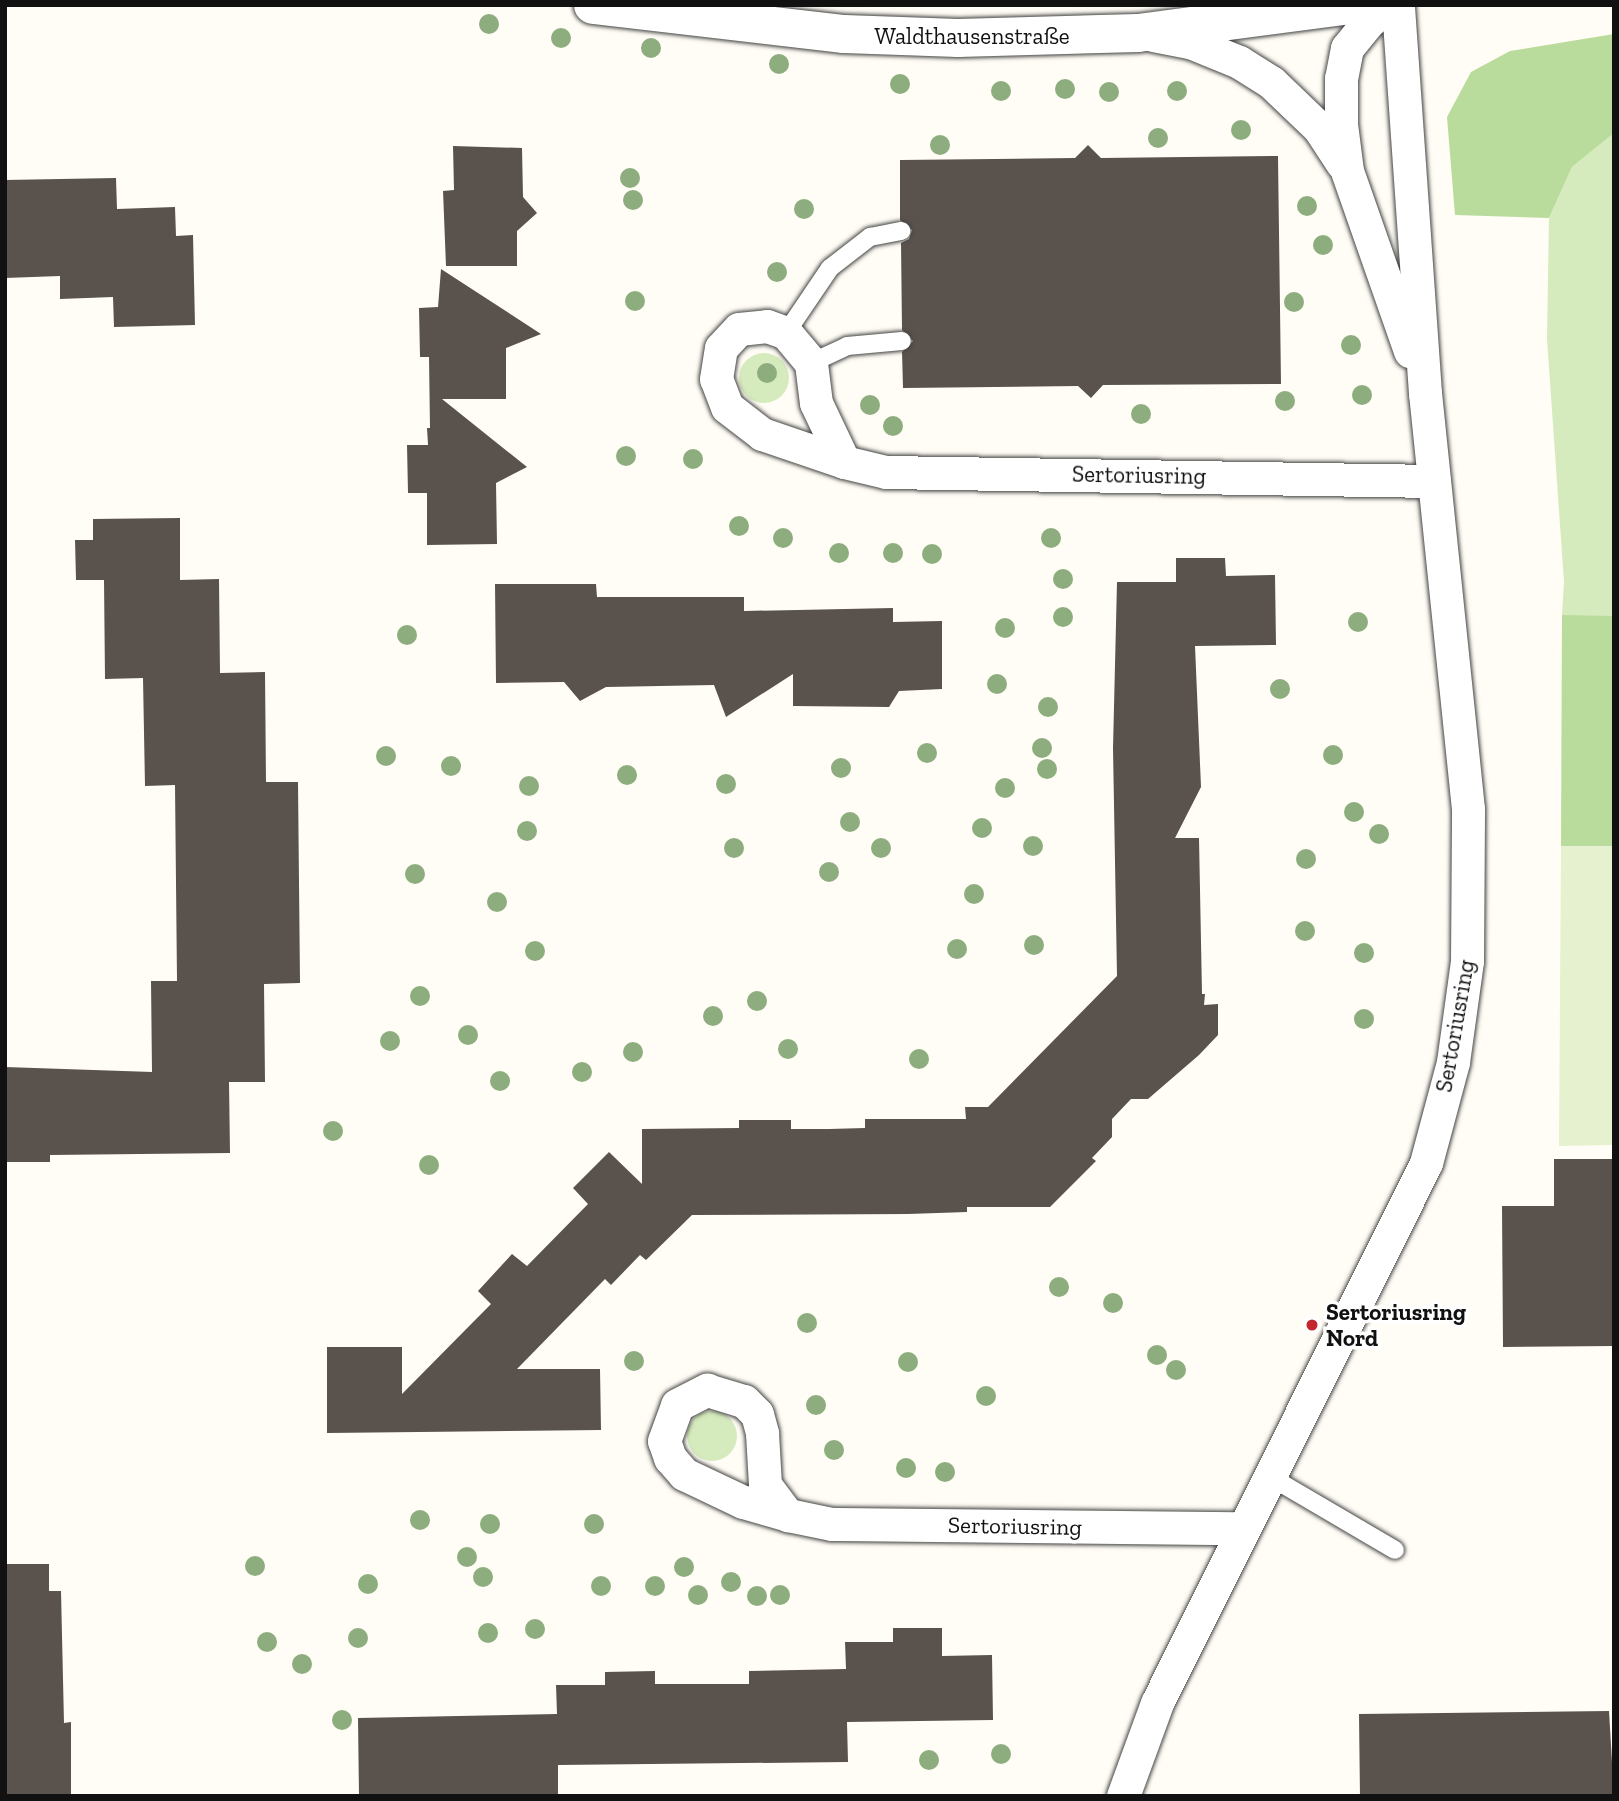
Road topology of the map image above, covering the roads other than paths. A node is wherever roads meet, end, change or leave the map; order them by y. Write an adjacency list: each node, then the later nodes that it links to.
1 (593, 5): 5 (street, Waldthausenstraße)
2 (1351, 5): 5 (street, Waldthausenstraße)
3 (1389, 5): 6 (street, Sertoriusring)
4 (1398, 5): 11 (street, Sertoriusring)
5 (1138, 33): 6 (street, Sertoriusring)
6 (1347, 171): 11 (street, Sertoriusring)
7 (901, 231): 8 (lane)
8 (786, 334): 10 (street); 12 (street, Sertoriusring)
9 (902, 341): 10 (lane)
10 (811, 363): 12 (street)
11 (1425, 393): 13 (street, Sertoriusring)
12 (844, 462): 13 (street, Sertoriusring)
13 (1434, 481): 14 (street, Sertoriusring)
14 (1269, 1476): 16 (street, Sertoriusring); 17 (lane)
15 (788, 1515): 16 (street, Sertoriusring)
16 (1243, 1528): 18 (street, Sertoriusring)
17 (1395, 1550)
18 (1123, 1796)

